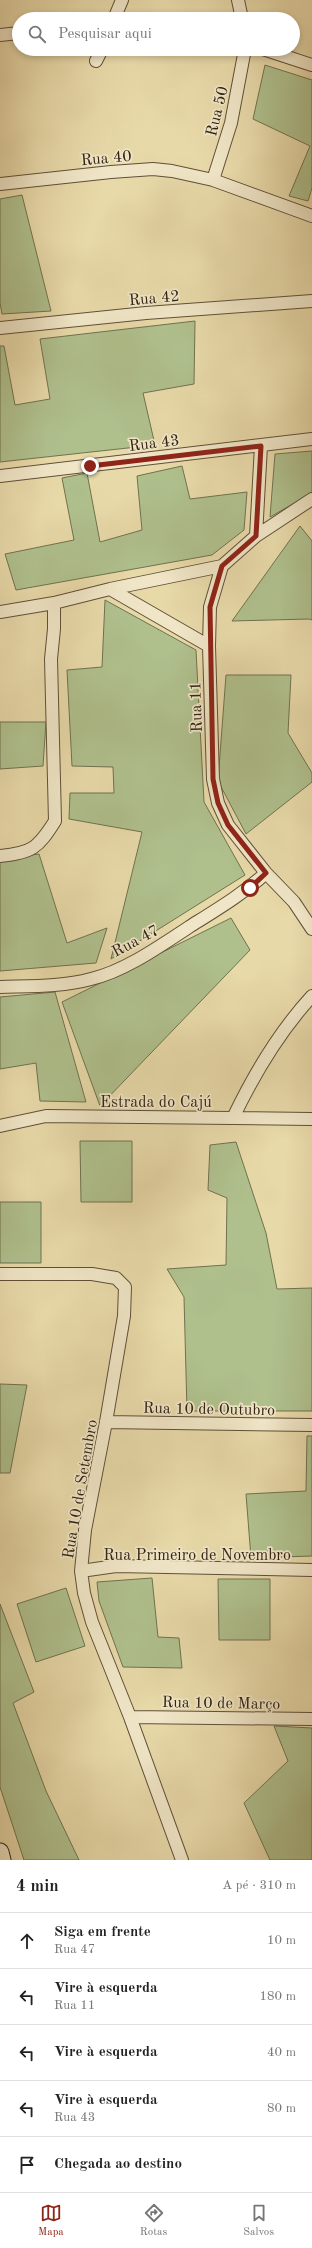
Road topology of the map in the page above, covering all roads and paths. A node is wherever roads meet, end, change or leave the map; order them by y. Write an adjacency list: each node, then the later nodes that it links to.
1 (122, 0): 3 (street)
2 (238, 0): 4 (street)
3 (117, 12)
4 (241, 12)
5 (12, 34): 6 (street)
6 (0, 35)
7 (98, 56): 10 (street)
8 (244, 56): 12 (street, Rua 50)
9 (284, 56): 11 (street)
10 (96, 61)
11 (312, 65)
12 (213, 180): 13 (street, Rua 40); 14 (street, Rua 40)
13 (0, 184)
14 (312, 216)
15 (312, 301): 16 (street, Rua 42)
16 (0, 328)
17 (312, 439): 18 (street, Rua 43)
18 (261, 446): 19 (street, Rua 43); 21 (street)
19 (0, 476)
20 (312, 499): 21 (street)
21 (256, 536): 22 (street)
22 (222, 566): 23 (street); 26 (street, Rua 11)
23 (110, 589): 24 (street); 26 (street)
24 (54, 603): 25 (street); 27 (street)
25 (0, 612)
26 (209, 646): 28 (street, Rua 11)
27 (0, 856)
28 (266, 873): 29 (street, Rua 11); 30 (street, Rua 47)
29 (312, 929)
30 (0, 987)
31 (312, 996): 32 (street)
32 (233, 1118): 33 (street, Estrada do Cajú); 34 (street, Estrada do Cajú)
33 (312, 1119)
34 (0, 1126)
35 (0, 1274): 36 (street, Rua 10 de Setembro)
36 (106, 1422): 37 (street, Rua 10 de Outubro); 39 (street, Rua 10 de Setembro)
37 (312, 1425)
38 (312, 1570): 39 (street, Rua Primeiro de Novembro)
39 (81, 1571): 40 (street, Rua 10 de Setembro)
40 (130, 1717): 41 (street, Rua 10 de Março); 44 (street, Rua 10 de Setembro)
41 (312, 1719)
42 (0, 1852): 43 (main road)
43 (2, 1860)
44 (182, 1860)

